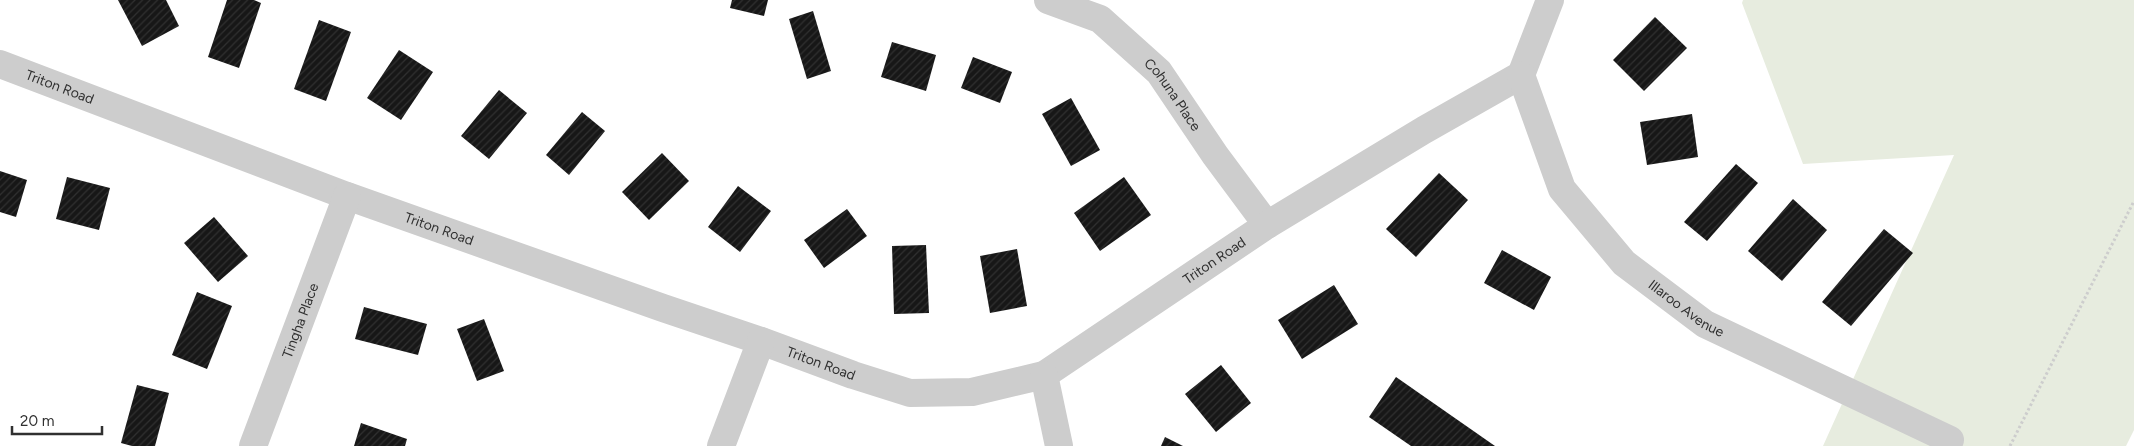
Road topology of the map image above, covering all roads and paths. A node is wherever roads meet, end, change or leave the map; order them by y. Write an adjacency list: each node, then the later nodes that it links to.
1 (1048, 0): 7 (street, Cohuna Place)
2 (1550, 0): 4 (street)
3 (0, 64): 5 (street, Triton Road)
4 (1521, 75): 7 (street, Triton Road); 10 (street, Illaroo Avenue)
5 (347, 196): 8 (street, Triton Road); 11 (street, Tingha Place)
6 (2134, 201): 14 (path)
7 (1267, 225): 9 (street, Triton Road)
8 (761, 341): 9 (street, Triton Road); 12 (street)
9 (1044, 375): 13 (street)
10 (1950, 440)
11 (253, 446)
12 (721, 446)
13 (1059, 446)
14 (2010, 446)

